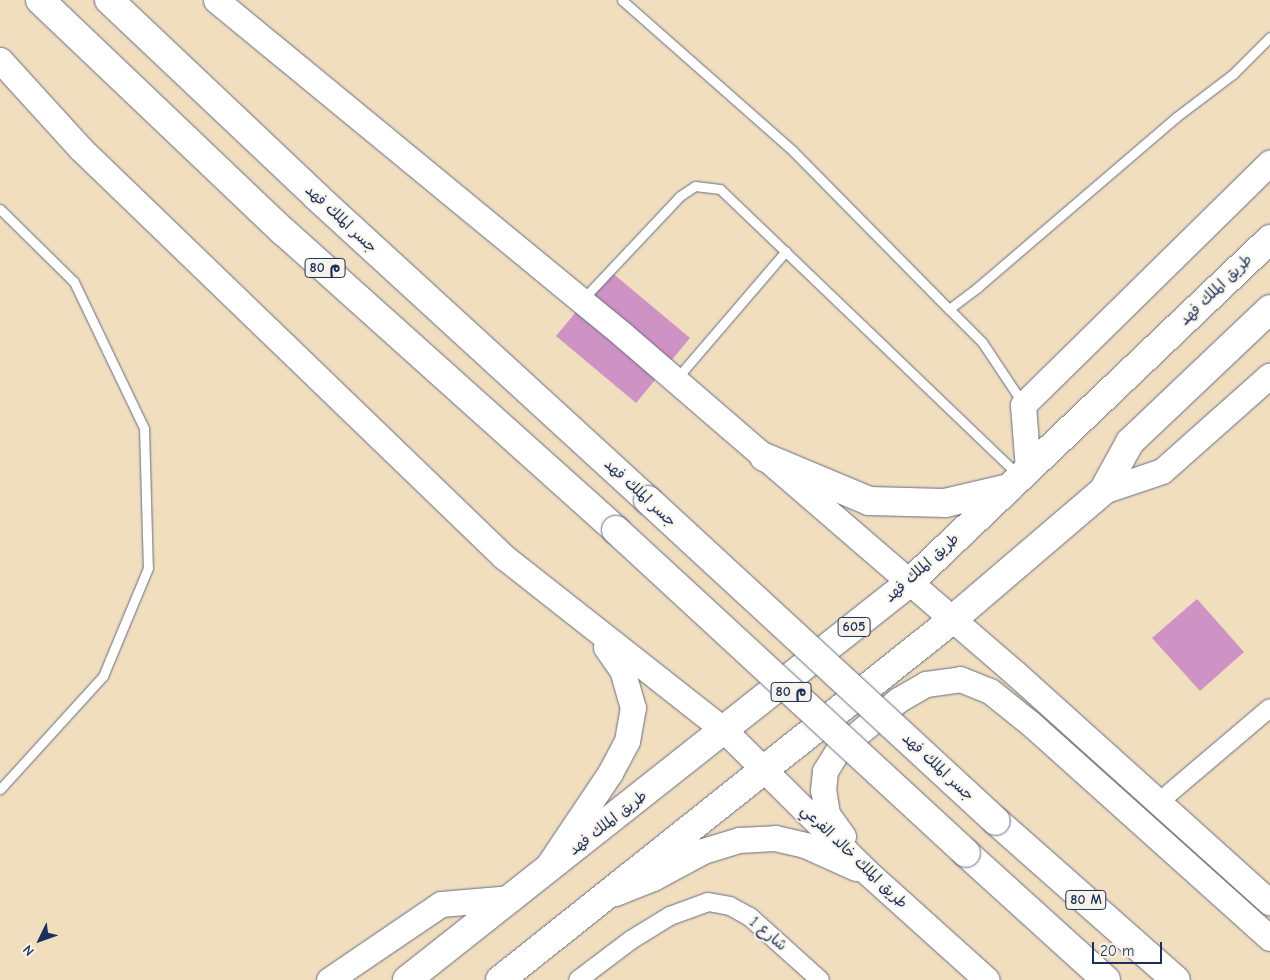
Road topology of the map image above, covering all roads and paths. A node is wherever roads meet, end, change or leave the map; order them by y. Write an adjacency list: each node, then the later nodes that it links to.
1 (40, 0): 41 (main road, م 80, bridge)
2 (109, 0): 28 (main road, جسر الملك فهد / م 80, bridge)
3 (216, 0): 11 (main road)
4 (622, 0): 12 (lane)
5 (1270, 37): 12 (lane)
6 (0, 60): 22 (main road)
7 (1270, 162): 16 (main road)
8 (0, 209): 26 (lane)
9 (1270, 239): 18 (main road, طريق الملك فهد / 605)
10 (786, 251): 11 (lane); 15 (lane); 18 (lane)
11 (581, 301): 15 (main road)
12 (949, 309): 16 (lane)
13 (1270, 309): 19 (main road)
14 (1270, 375): 19 (main road)
15 (675, 380): 17 (main road)
16 (1023, 405): 18 (main road)
17 (764, 457): 18 (main road); 20 (main road)
18 (1019, 478): 20 (main road, طريق الملك فهد / 605)
19 (1103, 492): 21 (main road)
20 (909, 583): 21 (main road); 24 (main road, طريق الملك فهد / 605)
21 (952, 620): 25 (main road); 27 (main road)
22 (595, 630): 24 (main road, طريق الملك خالد الفرعي); 30 (main road)
23 (1270, 708): 27 (street)
24 (725, 731): 25 (main road, طريق الملك خالد الفرعي); 30 (main road, طريق الملك فهد / 605)
25 (763, 769): 29 (main road, طريق الملك خالد الفرعي); 31 (main road)
26 (0, 789)
27 (1159, 802): 33 (main road)
28 (996, 821): 42 (main road, جسر الملك فهد / 80 M)
29 (867, 872): 31 (main road); 34 (main road); 40 (main road, طريق الملك خالد الفرعي)
30 (543, 874): 32 (main road, طريق الملك فهد / 605)
31 (607, 896): 37 (main road)
32 (512, 898): 35 (main road); 36 (main road, طريق الملك فهد / 605)
33 (1270, 903)
34 (1270, 938)
35 (328, 980)
36 (407, 980)
37 (500, 980)
38 (578, 980): 39 (street, شارع 1)
39 (820, 980)
40 (987, 980)
41 (1106, 980)
42 (1176, 980)

